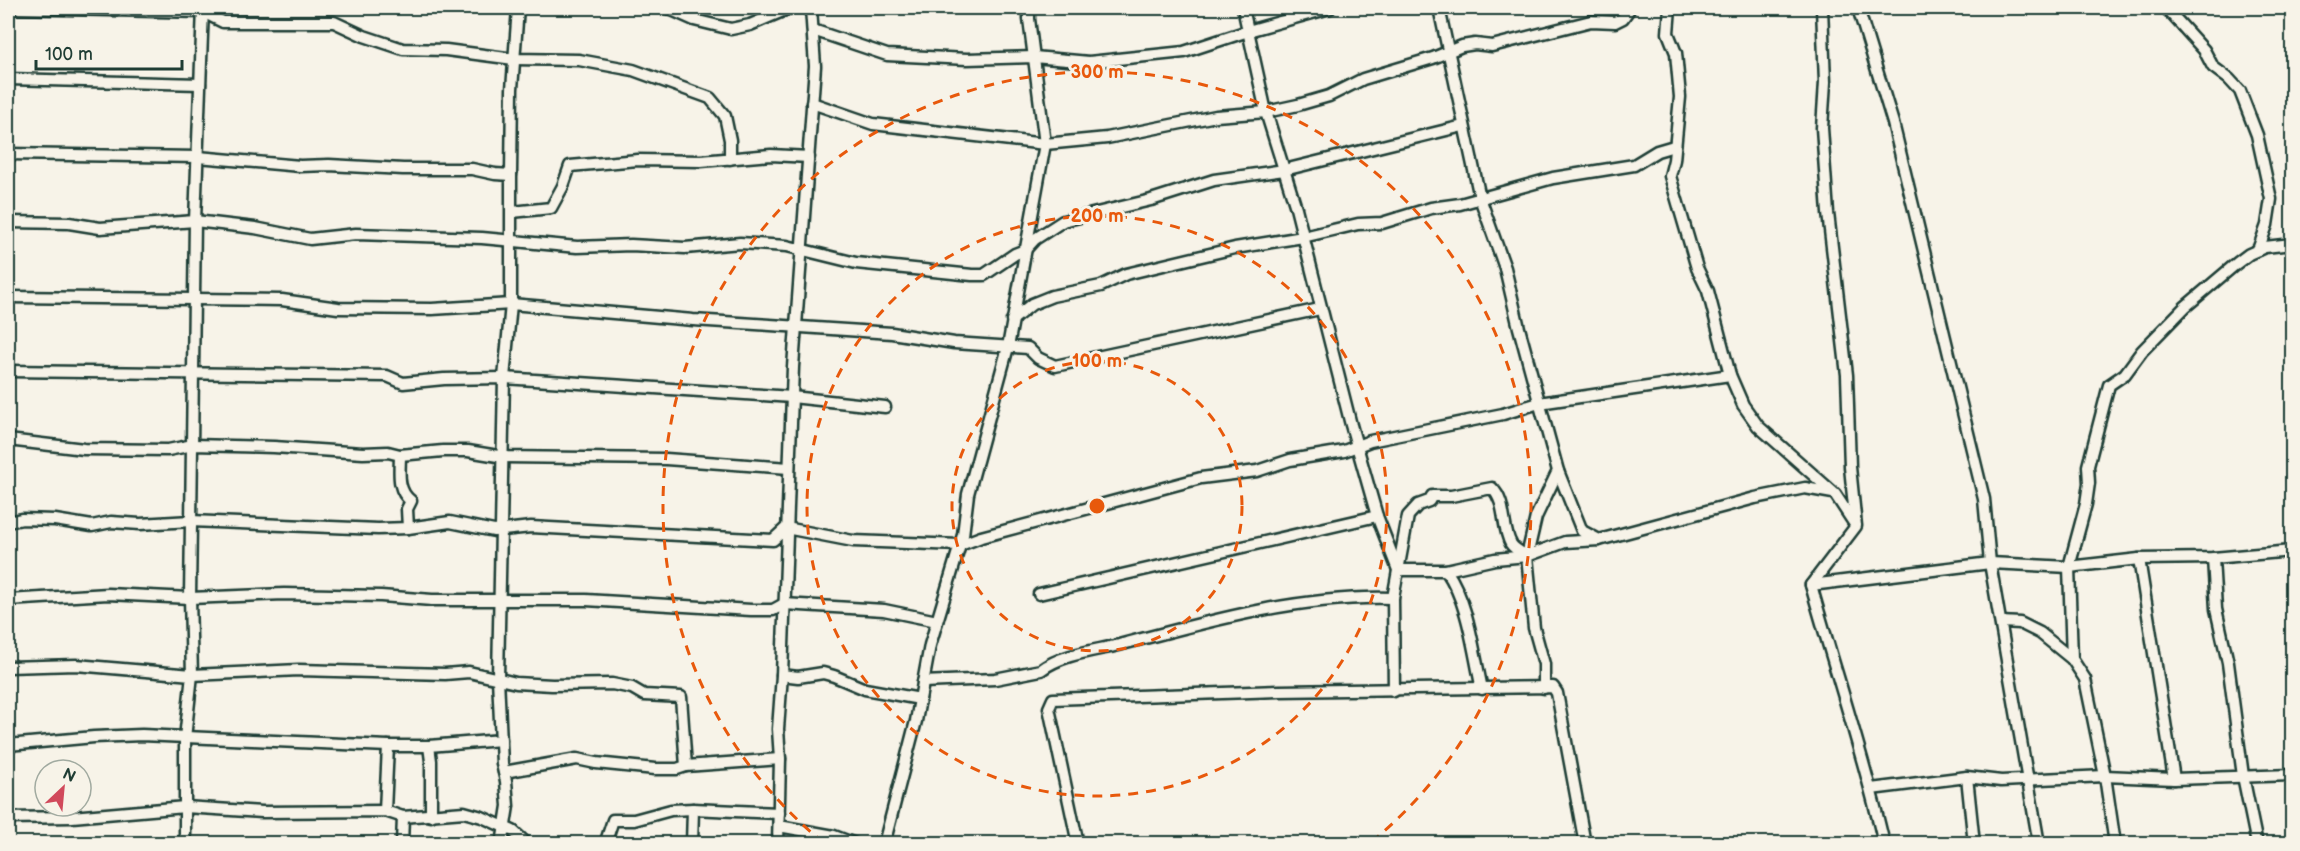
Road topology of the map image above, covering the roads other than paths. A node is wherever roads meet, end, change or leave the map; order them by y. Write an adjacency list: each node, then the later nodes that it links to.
1 (13, 8): 15 (street)
2 (518, 8): 20 (street)
3 (668, 8): 4 (street)
4 (790, 8)
5 (811, 8): 16 (street)
6 (1029, 8): 19 (street)
7 (1243, 8): 17 (street)
8 (1330, 8): 17 (street)
9 (1439, 8): 18 (street)
10 (1630, 8): 18 (street)
11 (1670, 8): 27 (street)
12 (1822, 8): 69 (street)
13 (1858, 8): 79 (street)
14 (2166, 8): 42 (street)
15 (203, 10): 20 (street); 22 (street)
16 (813, 30): 19 (street); 23 (street)
17 (1248, 31): 19 (street); 24 (street)
18 (1448, 52): 24 (street); 25 (street)
19 (1034, 57): 26 (street)
20 (514, 59): 31 (street); 33 (street)
21 (8, 80): 22 (street)
22 (200, 84): 29 (street)
23 (813, 103): 26 (street); 30 (street)
24 (1266, 112): 26 (street); 32 (street)
25 (1463, 126): 32 (street); 34 (street)
26 (1045, 144): 41 (street)
27 (1674, 146): 34 (street); 53 (street)
28 (8, 154): 29 (street)
29 (198, 157): 33 (street); 36 (street)
30 (809, 157): 31 (street); 43 (street)
31 (730, 159): 35 (street)
32 (1284, 170): 38 (street); 41 (street)
33 (511, 175): 35 (street)
34 (1480, 198): 38 (street); 56 (street)
35 (512, 212): 39 (street)
36 (195, 221): 37 (street); 39 (street); 45 (street)
37 (8, 222)
38 (1303, 237): 47 (street); 48 (street)
39 (509, 242): 43 (street); 46 (street)
40 (2292, 244): 42 (street)
41 (1025, 250): 43 (street); 48 (street)
42 (2258, 250): 80 (street)
43 (802, 251): 49 (street)
44 (8, 297): 45 (street)
45 (195, 298): 46 (street); 52 (street)
46 (511, 304): 49 (street); 54 (street)
47 (1320, 309): 50 (street); 60 (street)
48 (1012, 320): 50 (street)
49 (796, 326): 50 (street); 55 (street)
50 (1008, 347): 74 (street)
51 (8, 371): 52 (street)
52 (195, 375): 54 (street); 59 (street)
53 (1730, 375): 56 (street); 65 (street)
54 (504, 378): 55 (street); 62 (street)
55 (792, 397): 57 (street); 63 (street)
56 (1539, 403): 60 (street); 64 (street)
57 (885, 407)
58 (8, 440): 59 (street)
59 (193, 445): 61 (street); 67 (street)
60 (1357, 445): 66 (street); 74 (street)
61 (400, 455): 62 (street); 70 (street)
62 (504, 457): 63 (street); 72 (street)
63 (789, 468): 71 (street)
64 (1558, 471): 73 (street); 76 (street)
65 (1835, 494): 69 (street); 73 (street)
66 (1377, 516): 81 (street); 84 (street)
67 (191, 521): 68 (street); 70 (street); 85 (street)
68 (8, 522)
69 (1856, 526): 83 (street)
70 (408, 528): 72 (street)
71 (786, 528): 72 (street); 74 (street); 89 (street)
72 (502, 531): 87 (street)
73 (1599, 540): 76 (street)
74 (960, 545): 90 (street)
75 (2292, 551): 77 (street)
76 (1527, 556): 81 (street); 82 (street); 98 (street)
77 (2213, 558): 78 (street); 112 (street)
78 (2139, 559): 80 (street); 115 (street)
79 (1990, 563): 80 (street); 83 (street); 91 (street)
80 (2069, 567): 92 (street)
81 (1398, 570): 82 (street); 86 (street)
82 (1446, 570): 99 (street)
83 (1811, 585): 116 (street)
84 (1040, 594)
85 (190, 597): 87 (street); 88 (street); 94 (street)
86 (1393, 598): 97 (street); 100 (street)
87 (500, 599): 89 (street); 96 (street)
88 (8, 600)
89 (784, 604): 90 (street); 95 (street)
90 (937, 621): 97 (street)
91 (2001, 622): 92 (street); 114 (street)
92 (2072, 659): 111 (street)
93 (8, 667): 94 (street)
94 (192, 675): 96 (street); 102 (street)
95 (782, 675): 101 (street); 107 (street)
96 (498, 678): 103 (street); 108 (street)
97 (923, 682): 101 (street)
98 (1544, 688): 99 (street); 136 (street)
99 (1482, 689): 100 (street)
100 (1394, 691): 135 (street)
101 (920, 699): 134 (street)
102 (184, 738): 104 (street); 105 (street); 117 (street)
103 (501, 740): 106 (street); 109 (street)
104 (8, 745)
105 (388, 746): 106 (street); 119 (street)
106 (429, 746): 121 (street)
107 (780, 759): 108 (street); 120 (street)
108 (686, 766): 109 (street)
109 (504, 772): 125 (street)
110 (2292, 775): 112 (street)
111 (2105, 776): 114 (street); 115 (street); 140 (street)
112 (2243, 776): 115 (street); 141 (street)
113 (1967, 777): 114 (street); 116 (street); 138 (street)
114 (2028, 779): 139 (street)
115 (2174, 779)
116 (1871, 789): 137 (street)
117 (185, 807): 119 (street); 123 (street); 126 (street)
118 (693, 809): 120 (street); 130 (street); 131 (street)
119 (385, 811): 122 (street)
120 (779, 813): 124 (street)
121 (431, 816): 122 (street); 125 (street)
122 (403, 817): 127 (street)
123 (8, 819)
124 (779, 826): 132 (street); 133 (street)
125 (505, 828): 128 (street); 129 (street)
126 (185, 843)
127 (402, 843)
128 (502, 843)
129 (527, 843)
130 (606, 843)
131 (692, 843)
132 (778, 843)
133 (855, 843)
134 (884, 843)
135 (1078, 843)
136 (1585, 843)
137 (1884, 843)
138 (1974, 843)
139 (2039, 843)
140 (2115, 843)
141 (2258, 843)

